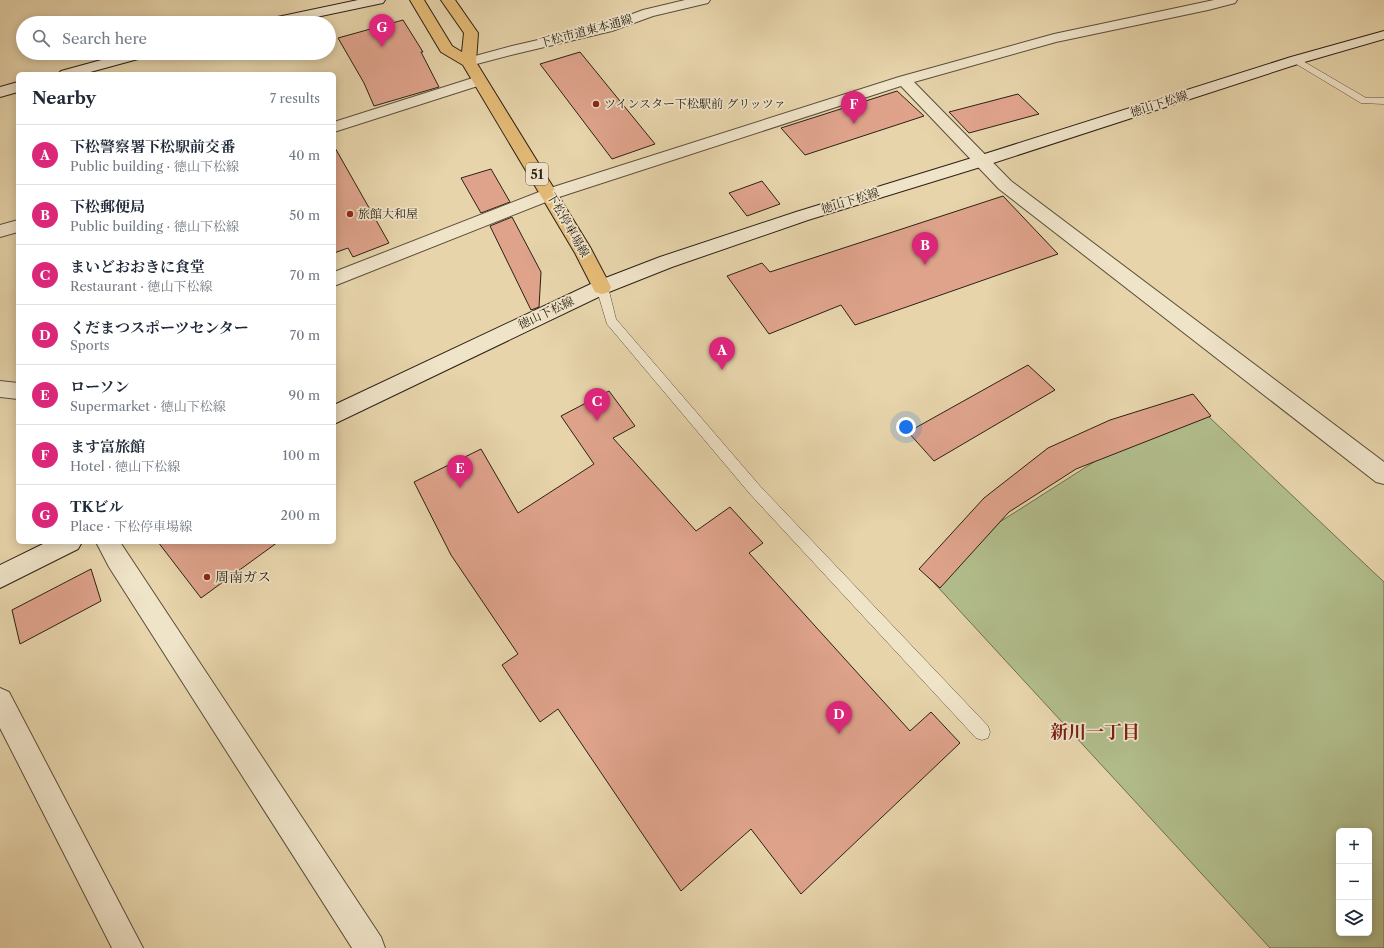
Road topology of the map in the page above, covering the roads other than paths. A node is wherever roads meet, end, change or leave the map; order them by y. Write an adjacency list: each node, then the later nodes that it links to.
1 (378, 0): 6 (street)
2 (416, 0): 10 (main road)
3 (448, 0): 10 (main road, 下松停車場線 / 51)
4 (703, 0): 10 (street, 下松市道東本通線)
5 (1230, 0): 12 (street)
6 (301, 16)
7 (1384, 35): 9 (street, 徳山下松線)
8 (118, 60): 11 (street)
9 (1296, 60): 16 (lane); 18 (street, 徳山下松線)
10 (469, 62): 13 (main road, 下松停車場線 / 51)
11 (73, 72)
12 (904, 80): 18 (street); 19 (street)
13 (479, 81): 17 (street); 19 (main road, 下松停車場線 / 51)
14 (16, 88): 15 (street)
15 (0, 92)
16 (1384, 101)
17 (336, 126)
18 (981, 161): 23 (street, 徳山下松線); 27 (street)
19 (550, 194): 22 (street); 23 (main road, 下松停車場線 / 51)
20 (16, 227): 21 (street)
21 (0, 232)
22 (336, 278)
23 (602, 287): 26 (street, 徳山下松線); 32 (lane)
24 (0, 389): 25 (street)
25 (16, 391)
26 (336, 414)
27 (1384, 475)
28 (66, 544): 30 (street)
29 (109, 544): 34 (street)
30 (0, 577)
31 (0, 701): 33 (street)
32 (982, 732)
33 (128, 948)
34 (370, 948)

